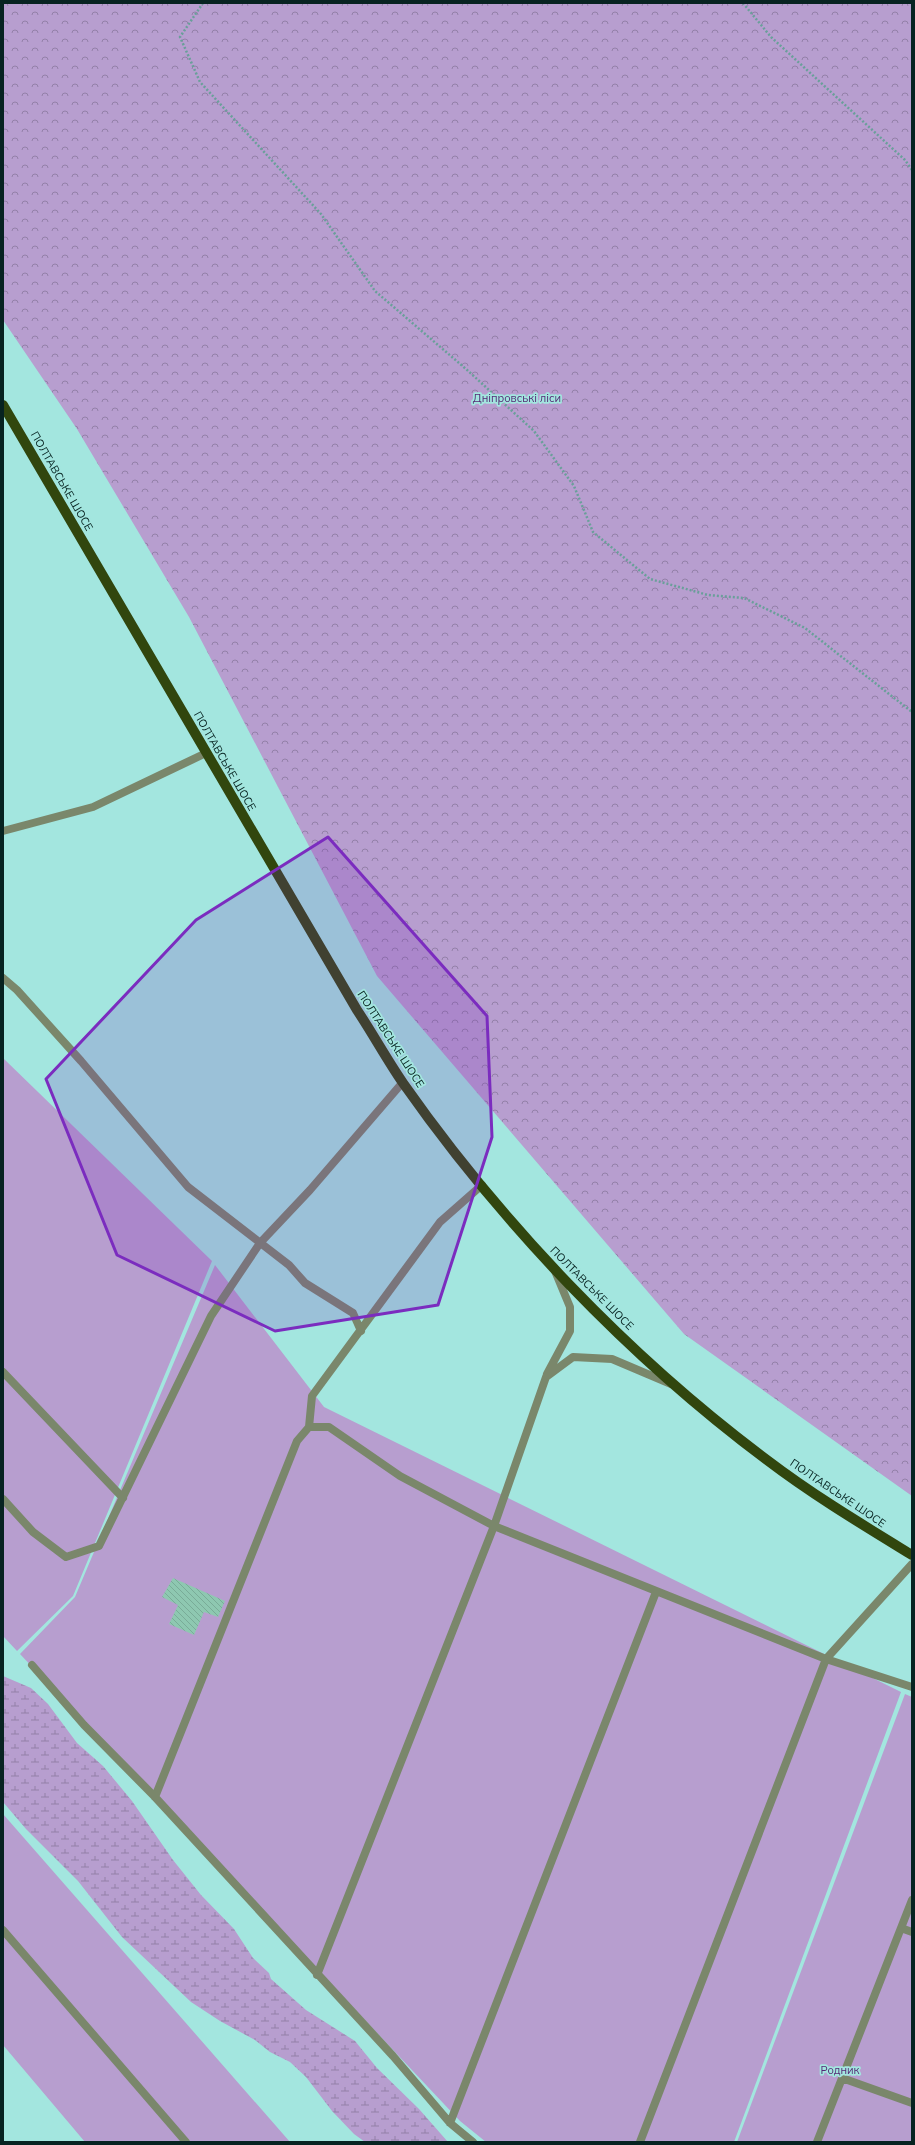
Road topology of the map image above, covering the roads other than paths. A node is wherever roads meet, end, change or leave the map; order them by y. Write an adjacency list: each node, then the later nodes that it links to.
1 (3, 405): 2 (main road, ПОЛТАВСЬКЕ ШОСЕ)
2 (206, 753): 3 (lane); 5 (main road, ПОЛТАВСЬКЕ ШОСЕ)
3 (3, 831)
4 (3, 978): 7 (lane)
5 (403, 1082): 6 (main road, ПОЛТАВСЬКЕ ШОСЕ); 7 (lane)
6 (482, 1185): 8 (main road, ПОЛТАВСЬКЕ ШОСЕ); 9 (lane)
7 (260, 1243): 9 (lane); 14 (lane)
8 (553, 1266): 11 (lane); 12 (main road, ПОЛТАВСЬКЕ ШОСЕ)
9 (361, 1331): 13 (lane)
10 (3, 1372): 14 (lane)
11 (546, 1377): 12 (lane); 16 (lane)
12 (679, 1388): 17 (main road, ПОЛТАВСЬКЕ ШОСЕ)
13 (309, 1427): 16 (lane); 23 (lane)
14 (123, 1498): 15 (lane)
15 (3, 1499)
16 (494, 1526): 19 (lane); 28 (lane)
17 (912, 1555)
18 (912, 1564): 20 (lane)
19 (656, 1592): 20 (lane); 31 (lane)
20 (826, 1659): 22 (lane); 34 (lane)
21 (32, 1665): 23 (lane)
22 (912, 1687)
23 (155, 1797): 28 (lane)
24 (912, 1900): 25 (lane)
25 (901, 1928): 27 (lane); 29 (lane)
26 (3, 1930): 32 (lane)
27 (912, 1932)
28 (317, 1975): 31 (lane)
29 (842, 2078): 30 (lane); 35 (lane)
30 (912, 2103)
31 (450, 2123): 33 (lane)
32 (186, 2142)
33 (473, 2142)
34 (640, 2142)
35 (817, 2142)

